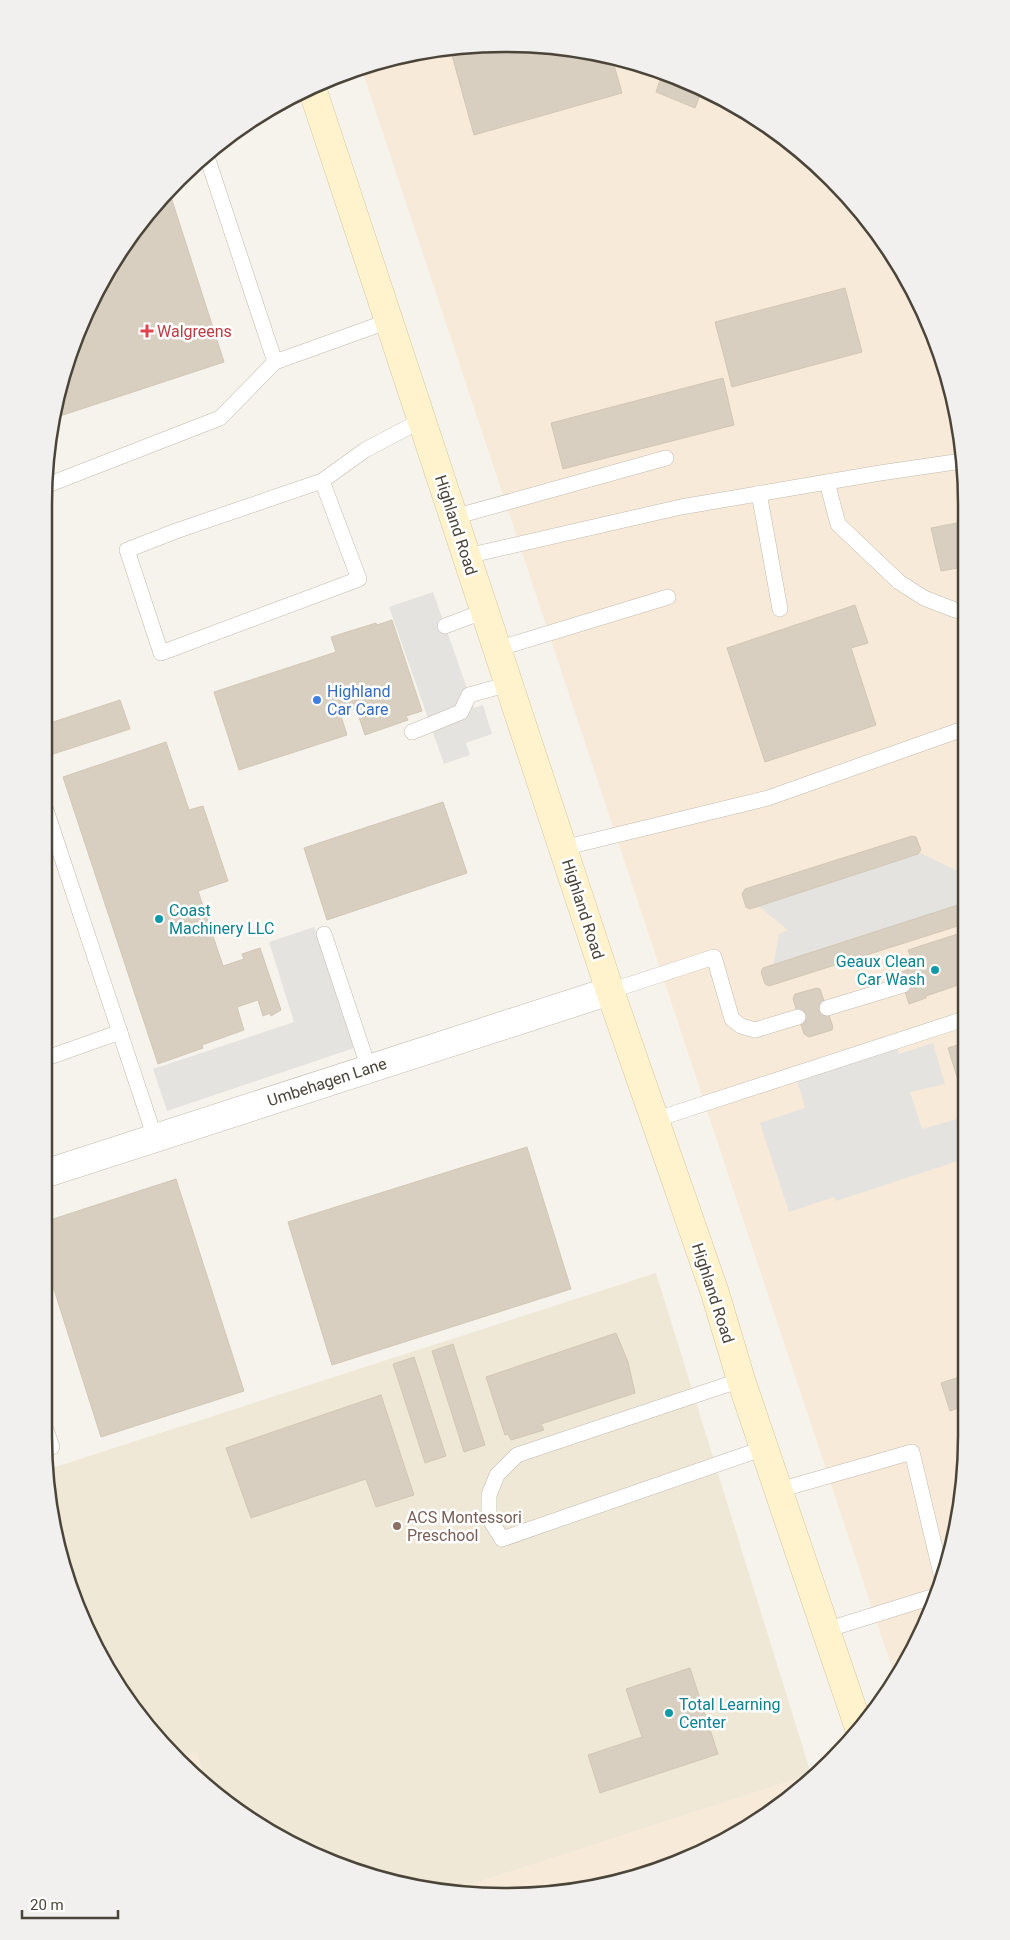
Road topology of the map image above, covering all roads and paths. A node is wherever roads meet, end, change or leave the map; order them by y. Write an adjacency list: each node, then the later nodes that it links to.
1 (314, 95): 3 (main road, Highland Road)
2 (209, 163): 4 (lane)
3 (389, 321): 4 (lane); 5 (main road, Highland Road)
4 (275, 362): 10 (lane)
5 (422, 420): 8 (lane); 12 (main road, Highland Road)
6 (666, 458): 12 (lane)
7 (956, 462): 9 (lane)
8 (322, 481): 8 (lane)
9 (827, 482): 11 (lane); 17 (lane)
10 (53, 483)
11 (759, 493): 13 (lane); 15 (lane)
12 (454, 516): 13 (main road, Highland Road)
13 (467, 556): 16 (main road, Highland Road)
14 (668, 597): 19 (lane)
15 (780, 609)
16 (485, 611): 18 (lane); 19 (main road, Highland Road)
17 (958, 611)
18 (445, 626)
19 (498, 649): 20 (main road, Highland Road)
20 (509, 684): 21 (lane); 24 (main road, Highland Road)
21 (412, 732)
22 (958, 732): 24 (lane)
23 (52, 828): 31 (lane)
24 (563, 848): 27 (main road, Highland Road)
25 (324, 934): 33 (lane)
26 (903, 985): 28 (lane)
27 (610, 991): 29 (lane); 33 (street, Umbehagen Lane); 34 (main road, Highland Road)
28 (827, 1008)
29 (798, 1017)
30 (958, 1021): 34 (lane)
31 (120, 1032): 32 (lane); 35 (lane)
32 (52, 1056)
33 (369, 1069): 35 (street, Umbehagen Lane)
34 (654, 1120): 37 (main road, Highland Road)
35 (155, 1138): 36 (street, Umbehagen Lane)
36 (52, 1171)
37 (741, 1380): 38 (main road, Highland Road); 38 (lane)
38 (764, 1448): 39 (main road, Highland Road)
39 (779, 1490): 40 (lane); 42 (main road, Highland Road)
40 (938, 1563)
41 (926, 1599): 42 (lane)
42 (826, 1630): 43 (main road, Highland Road)
43 (856, 1720)

